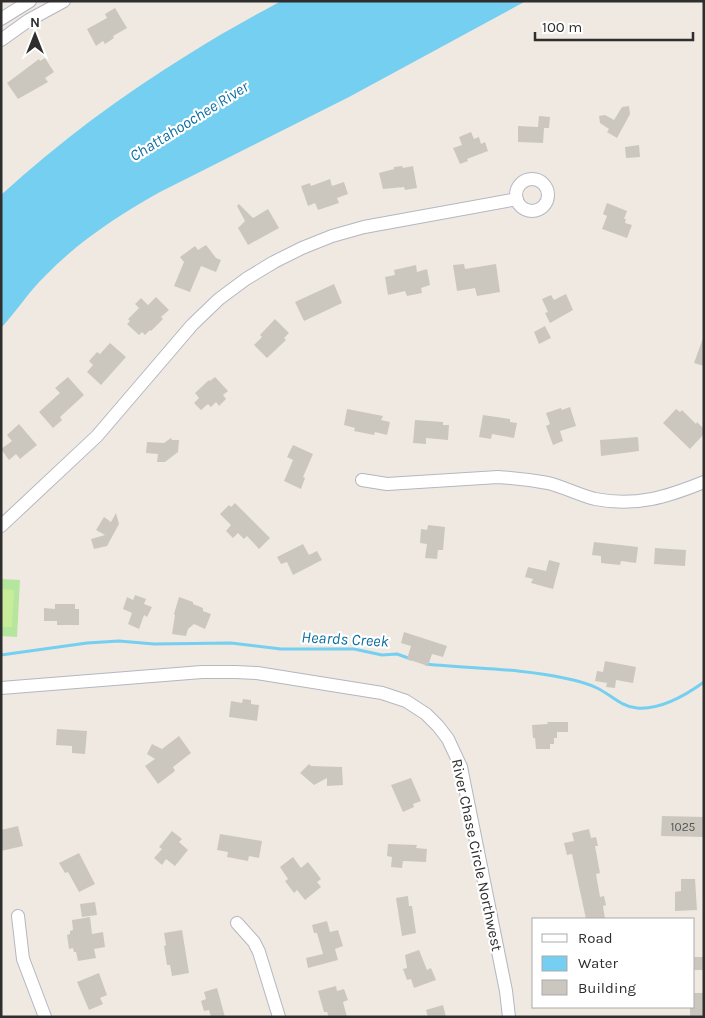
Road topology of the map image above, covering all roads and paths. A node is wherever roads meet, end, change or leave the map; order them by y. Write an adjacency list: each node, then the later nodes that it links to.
1 (30, 1): 3 (street)
2 (64, 1): 4 (street)
3 (1, 19)
4 (1, 40)
5 (516, 199): 8 (street)
6 (362, 480): 7 (street)
7 (704, 482)
8 (1, 526)
9 (1, 688): 14 (street, River Chase Circle Northwest)
10 (18, 916): 12 (street)
11 (237, 923): 13 (street)
12 (45, 1017)
13 (279, 1017)
14 (509, 1017)

